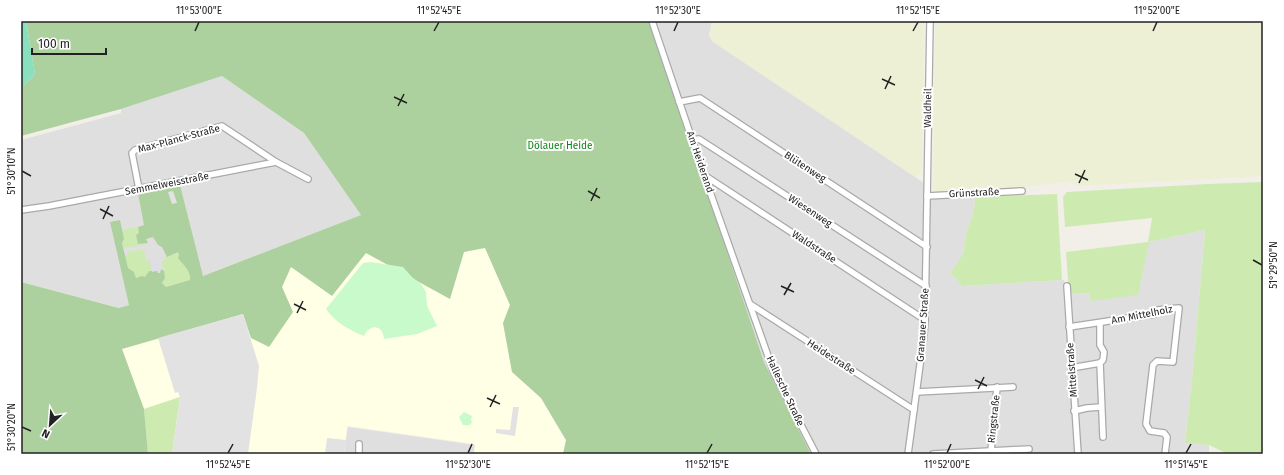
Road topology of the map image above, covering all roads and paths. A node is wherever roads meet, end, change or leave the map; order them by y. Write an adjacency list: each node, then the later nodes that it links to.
1 (652, 21): 3 (street, Am Heiderand)
2 (930, 21): 10 (street, Waldheil)
3 (679, 102): 4 (street, Am Heiderand); 12 (street, Blütenweg)
4 (692, 140): 6 (street, Am Heiderand); 13 (street, Wiesenweg)
5 (276, 162): 7 (street); 8 (street, Semmelweisstraße); 8 (street, Max-Planck-Straße)
6 (704, 174): 15 (street, Am Heiderand); 16 (street, Waldstraße)
7 (308, 179)
8 (139, 189): 11 (street, Semmelweisstraße)
9 (1022, 191): 10 (street, Grünstraße)
10 (927, 196): 12 (street, Granauer Straße)
11 (21, 210)
12 (926, 247): 13 (street, Granauer Straße)
13 (926, 286): 16 (street, Granauer Straße)
14 (1067, 286): 18 (street, Mittelstraße)
15 (749, 304): 25 (street, Heidestraße); 32 (street, Hallesche Straße)
16 (925, 320): 23 (street, Granauer Straße)
17 (1100, 323): 18 (street, Am Mittelholz); 19 (street); 36 (street, Am Mittelholz)
18 (1069, 327): 20 (street, Mittelstraße)
19 (1100, 363): 20 (street); 24 (street)
20 (1071, 368): 26 (street, Mittelstraße)
21 (997, 387): 22 (street, Ringstraße); 23 (street, Ringstraße); 30 (street, Ringstraße)
22 (1013, 387)
23 (917, 392): 25 (street, Granauer Straße)
24 (1101, 407): 26 (street); 27 (street)
25 (914, 410): 33 (street, Granauer Straße)
26 (1074, 411): 35 (street, Mittelstraße)
27 (1103, 437)
28 (359, 444): 31 (street)
29 (1029, 449): 30 (street, Ringstraße)
30 (991, 451): 34 (street, Ringstraße)
31 (358, 454)
32 (816, 454)
33 (908, 454)
34 (933, 454)
35 (1078, 454)
36 (1165, 454)

